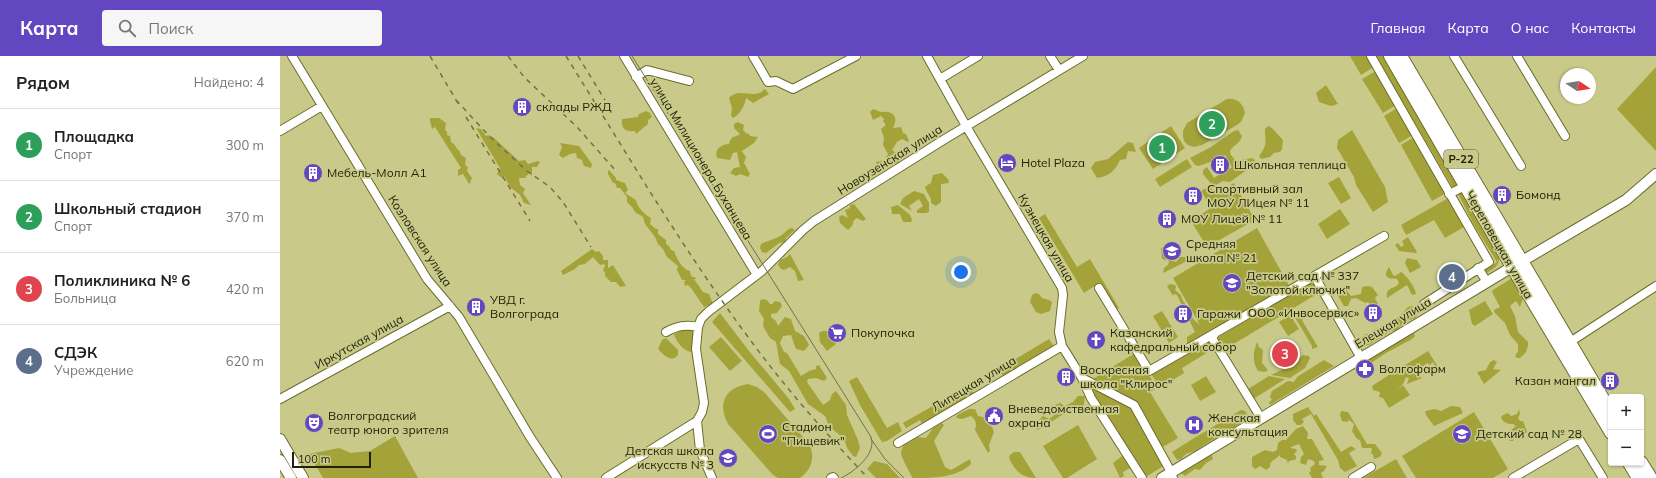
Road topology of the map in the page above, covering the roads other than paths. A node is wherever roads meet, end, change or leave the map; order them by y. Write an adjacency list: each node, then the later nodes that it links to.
1 (292, 56): 18 (street, Козловская улица)
2 (624, 56): 15 (street, улица Милиционера Буханцева)
3 (753, 56): 4 (street)
4 (856, 56)
5 (927, 56): 16 (street, Кузнецкая улица)
6 (978, 56): 16 (street)
7 (1050, 56): 14 (street)
8 (1083, 56): 14 (street, Новоузенская улица)
9 (1371, 56): 25 (street)
10 (1390, 56): 24 (highway, Череповецкая улица / Р-22)
11 (1401, 56): 27 (highway, Череповецкая улица / Р-22)
12 (1454, 56): 22 (street)
13 (1517, 56): 21 (street)
14 (1059, 70): 19 (street, Новоузенская улица)
15 (636, 77): 17 (street); 29 (street, улица Милиционера Буханцева)
16 (940, 79): 19 (street, Кузнецкая улица)
17 (689, 81)
18 (322, 106): 20 (street); 35 (street, Козловская улица)
19 (966, 126): 29 (street, Новоузенская улица); 40 (street, Кузнецкая улица)
20 (280, 131)
21 (1565, 136)
22 (1521, 166)
23 (1656, 174): 27 (main road, Елецкая улица)
24 (1465, 186): 25 (street); 27 (highway, Череповецкая улица / Р-22)
25 (1449, 194): 28 (street)
26 (1384, 236): 30 (street)
27 (1517, 264): 31 (main road, Елецкая улица); 39 (highway, Череповецкая улица / Р-22); 47 (highway, Череповецкая улица / Р-22)
28 (1478, 268): 31 (street); 34 (street)
29 (757, 275): 36 (street, Новоузенская улица)
30 (1315, 277): 38 (street); 41 (street)
31 (1487, 282): 41 (main road, Елецкая улица)
32 (1656, 286): 39 (street)
33 (1099, 288): 38 (street)
34 (1424, 304)
35 (450, 306): 43 (street, Иркутская улица); 57 (street, Козловская улица)
36 (698, 327): 37 (street); 46 (street)
37 (666, 332)
38 (1214, 335): 45 (street)
39 (1570, 342): 44 (highway, Череповецкая улица / Р-22)
40 (1062, 346): 42 (street, Кузнецкая улица); 49 (street, Липецкая улица)
41 (1361, 358): 45 (main road, Елецкая улица)
42 (1082, 378): 54 (street); 62 (street)
43 (280, 399)
44 (1608, 407)
45 (1261, 418): 54 (main road, Елецкая улица)
46 (697, 420): 58 (street); 59 (street)
47 (1609, 430)
48 (280, 439): 56 (main road)
49 (898, 443)
50 (280, 460): 55 (main road)
51 (1631, 466): 67 (highway)
52 (1643, 466): 68 (highway)
53 (1372, 467): 64 (street)
54 (1172, 475): 63 (main road, Елецкая улица)
55 (291, 478)
56 (303, 478)
57 (557, 478)
58 (606, 478)
59 (712, 478)
60 (831, 478): 61 (street)
61 (834, 478)
62 (1142, 478)
63 (1162, 478)
64 (1353, 478)
65 (1513, 478): 66 (street)
66 (1602, 478)
67 (1638, 478)
68 (1650, 478)

